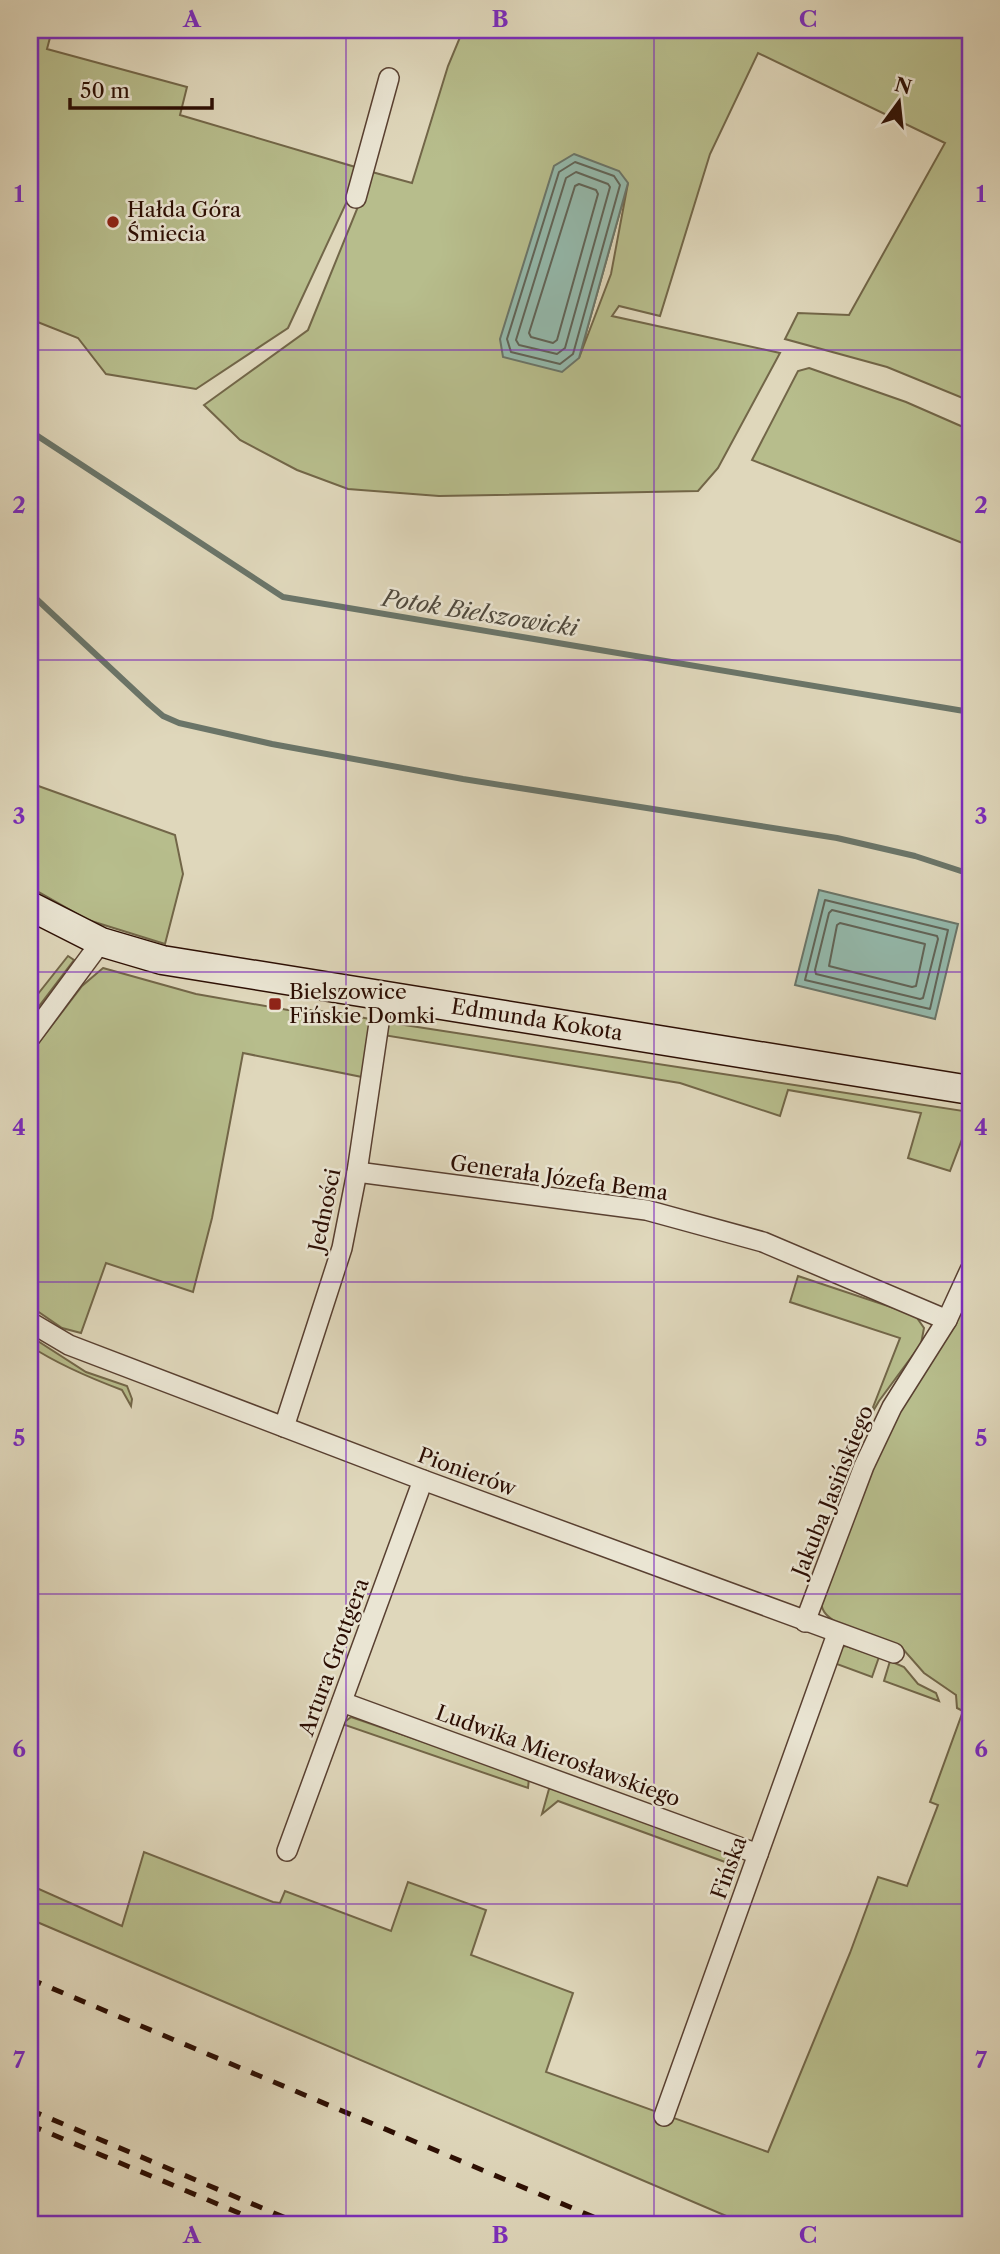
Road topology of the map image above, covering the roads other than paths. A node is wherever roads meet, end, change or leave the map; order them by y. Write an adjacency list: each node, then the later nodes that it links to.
1 (388, 78): 2 (street)
2 (356, 198)
3 (30, 906): 4 (street, Edmunda Kokota)
4 (102, 942): 5 (street, Edmunda Kokota); 6 (street)
5 (383, 996): 7 (street, Edmunda Kokota); 8 (street, Jedności)
6 (30, 1038)
7 (970, 1090)
8 (357, 1172): 10 (street, Generała Józefa Bema); 12 (street, Jedności)
9 (970, 1270): 10 (street, Jakuba Jasińskiego)
10 (947, 1320): 14 (street, Jakuba Jasińskiego)
11 (30, 1322): 12 (street, Pionierów)
12 (284, 1427): 13 (street, Pionierów)
13 (424, 1480): 14 (street, Pionierów); 17 (street, Artura Grottgera)
14 (805, 1622): 15 (street, Pionierów)
15 (837, 1634): 16 (street, Pionierów); 19 (street, Fińska)
16 (894, 1653)
17 (341, 1702): 18 (street, Artura Grottgera); 19 (street, Ludwika Mierosławskiego)
18 (287, 1851)
19 (758, 1854): 20 (street, Fińska)
20 (664, 2116)

